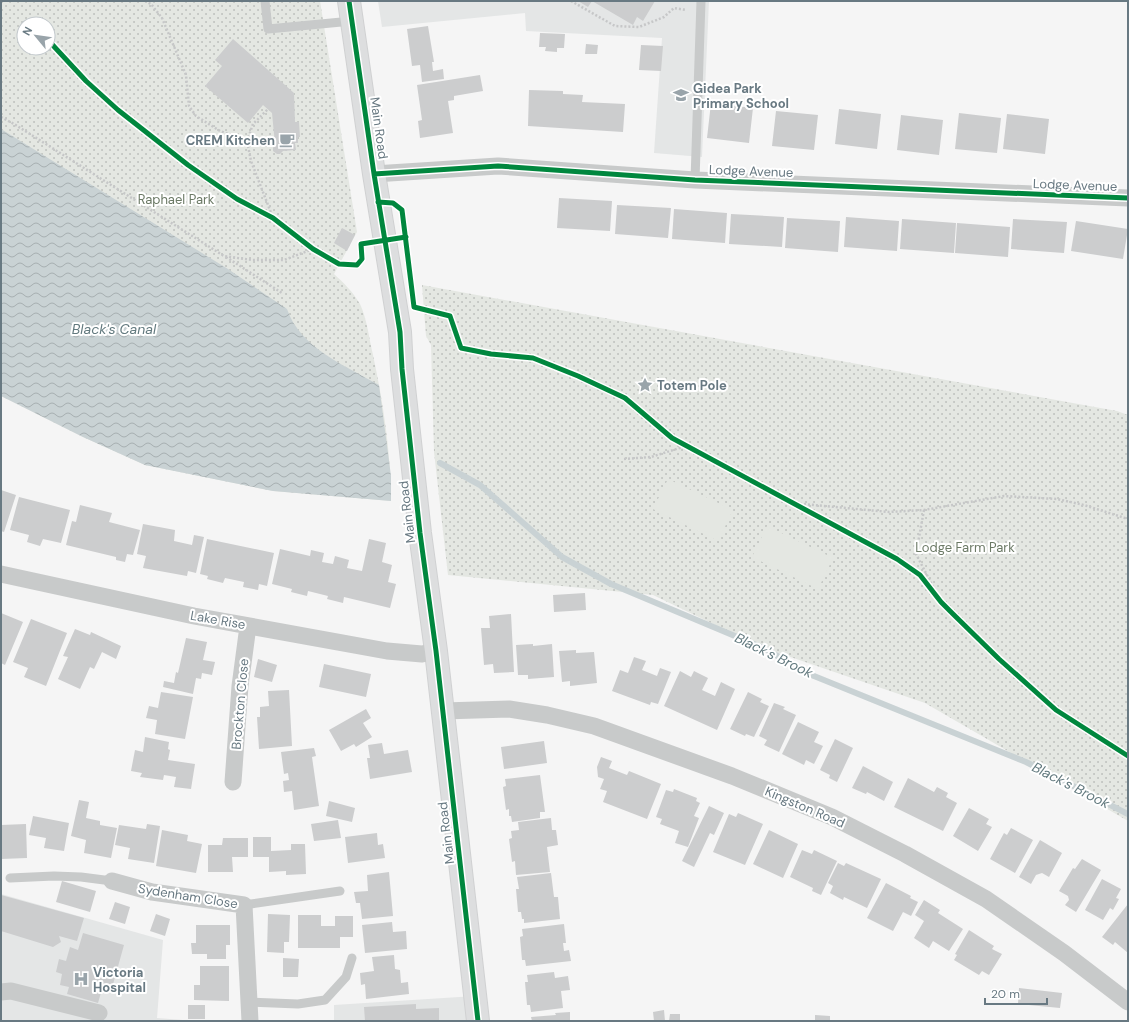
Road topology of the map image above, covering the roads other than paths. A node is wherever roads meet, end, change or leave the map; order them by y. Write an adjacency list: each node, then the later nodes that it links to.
1 (265, 1): 3 (lane)
2 (701, 1): 5 (lane)
3 (351, 11): 4 (main road, Main Road)
4 (374, 174): 5 (street, Lodge Avenue); 9 (main road, Main Road)
5 (695, 180): 6 (street, Lodge Avenue)
6 (1128, 198)
7 (1, 574): 8 (street, Lake Rise)
8 (248, 626): 9 (street, Lake Rise); 11 (street, Brockton Close)
9 (436, 651): 10 (main road, Main Road)
10 (443, 711): 19 (street, Kingston Road); 22 (main road, Main Road)
11 (233, 782)
12 (10, 878): 13 (lane)
13 (112, 881): 15 (street, Sydenham Close)
14 (340, 891): 15 (lane)
15 (244, 905): 18 (street, Sydenham Close)
16 (352, 958): 18 (lane)
17 (1, 992): 20 (street)
18 (250, 1002): 21 (street, Sydenham Close)
19 (1128, 1002)
20 (99, 1013)
21 (250, 1021)
22 (478, 1021)

